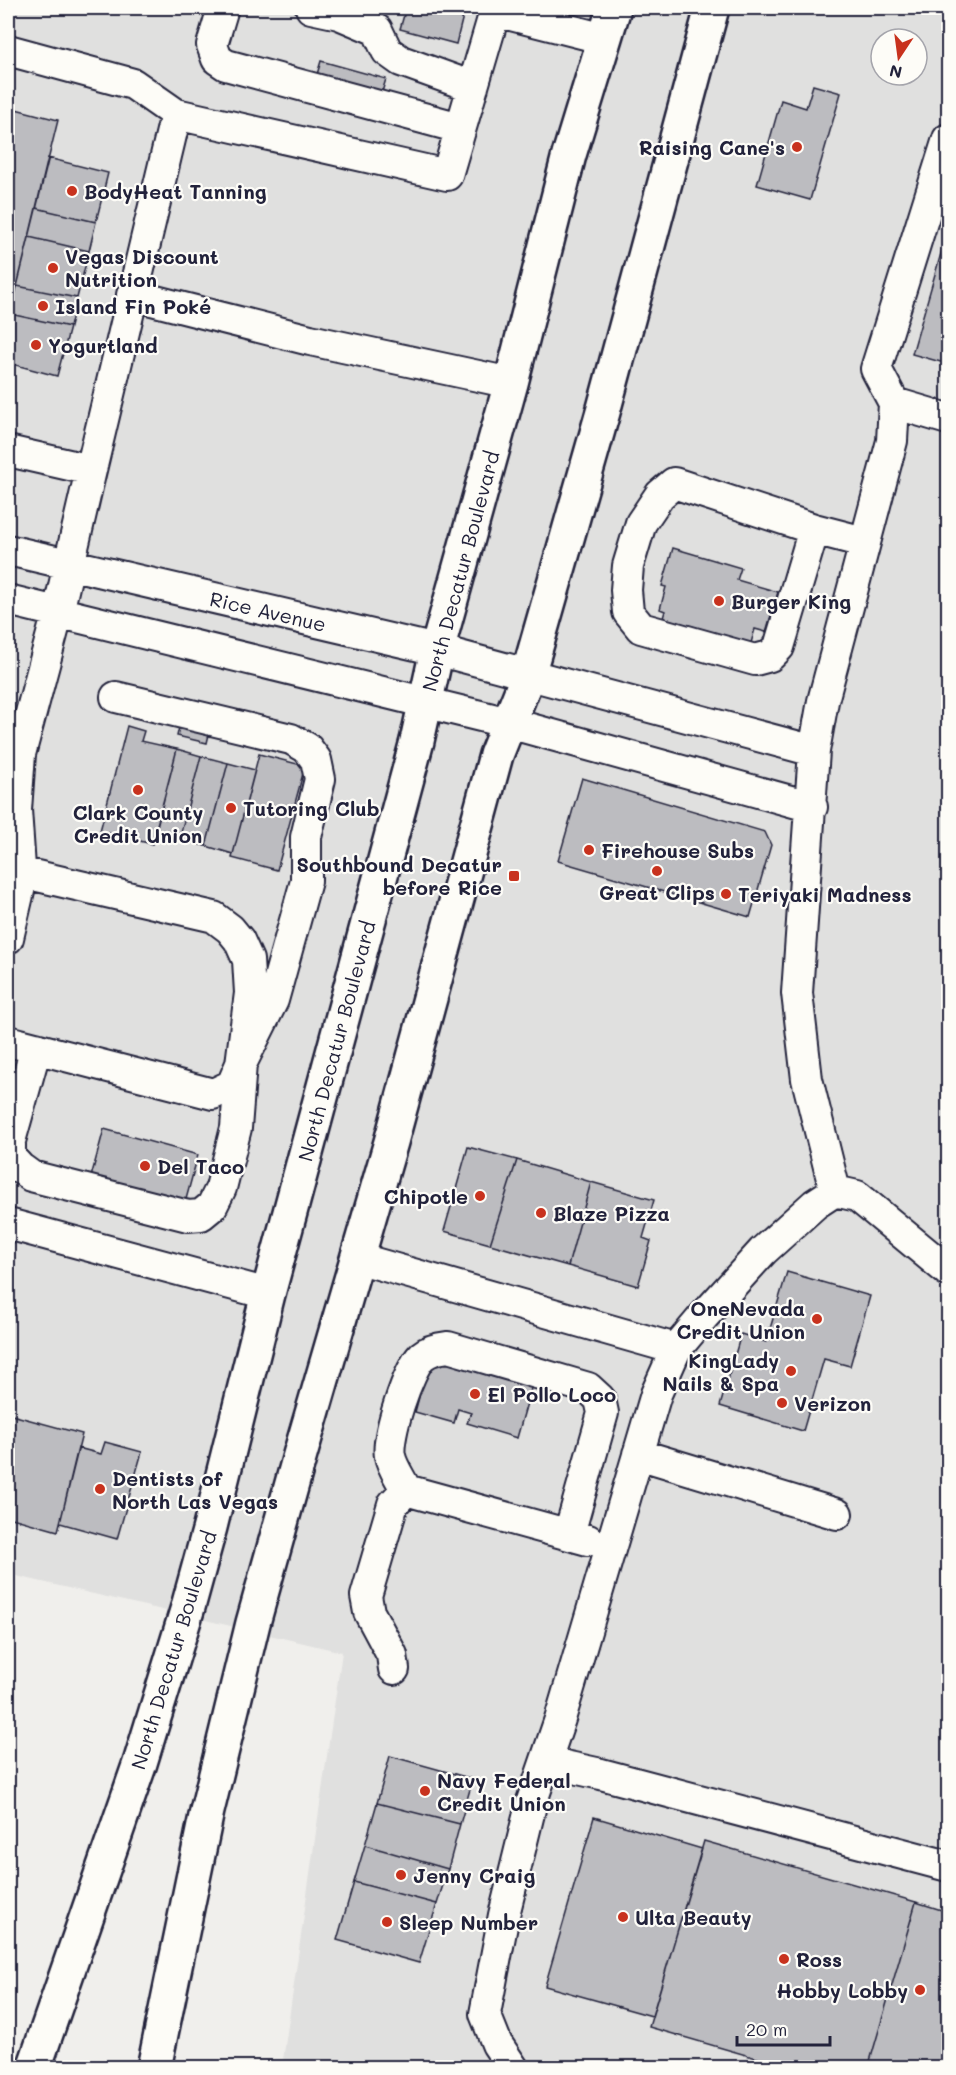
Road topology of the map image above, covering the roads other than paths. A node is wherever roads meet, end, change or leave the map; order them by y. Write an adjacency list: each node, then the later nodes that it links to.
1 (223, 8): 11 (street)
2 (311, 8): 6 (street)
3 (614, 8): 7 (main road, North Decatur Boulevard)
4 (712, 8): 26 (main road)
5 (496, 9): 7 (street); 9 (street)
6 (380, 19): 9 (street)
7 (605, 39): 14 (main road, North Decatur Boulevard)
8 (8, 50): 10 (street)
9 (473, 87): 11 (street)
10 (176, 114): 11 (street); 13 (street)
11 (460, 128)
12 (948, 139): 15 (street)
13 (132, 295): 14 (street); 18 (street)
14 (511, 383): 25 (main road, North Decatur Boulevard)
15 (894, 403): 16 (street); 20 (street)
16 (948, 419)
17 (8, 451): 18 (street)
18 (91, 470): 22 (street)
19 (814, 529): 19 (street); 20 (street)
20 (864, 542): 30 (street)
21 (8, 550): 22 (street, Rice Avenue)
22 (69, 566): 24 (street); 25 (street, Rice Avenue)
23 (8, 600): 24 (street)
24 (58, 612): 28 (street); 31 (street)
25 (438, 650): 26 (street, Rice Avenue); 28 (main road, North Decatur Boulevard)
26 (528, 675): 29 (main road); 30 (street, Rice Avenue)
27 (116, 697): 36 (street)
28 (425, 702): 29 (street); 41 (main road, North Decatur Boulevard)
29 (509, 723): 32 (street); 39 (main road)
30 (814, 751): 32 (street)
31 (13, 771): 33 (street)
32 (812, 807): 37 (street)
33 (20, 872): 34 (street); 36 (street)
34 (8, 938)
35 (22, 1045): 36 (street); 36 (street)
36 (241, 1064)
37 (835, 1191): 40 (street); 42 (street)
38 (8, 1224): 41 (street)
39 (357, 1258): 42 (street); 52 (main road)
40 (948, 1271)
41 (268, 1294): 51 (main road, North Decatur Boulevard)
42 (676, 1349): 43 (street)
43 (638, 1454): 45 (street); 47 (street)
44 (406, 1490): 46 (street); 46 (street); 48 (street)
45 (837, 1514)
46 (569, 1534): 47 (street)
47 (611, 1546): 49 (street)
48 (394, 1669)
49 (546, 1762): 50 (street); 53 (street)
50 (948, 1866)
51 (34, 2067)
52 (154, 2067)
53 (513, 2067)

